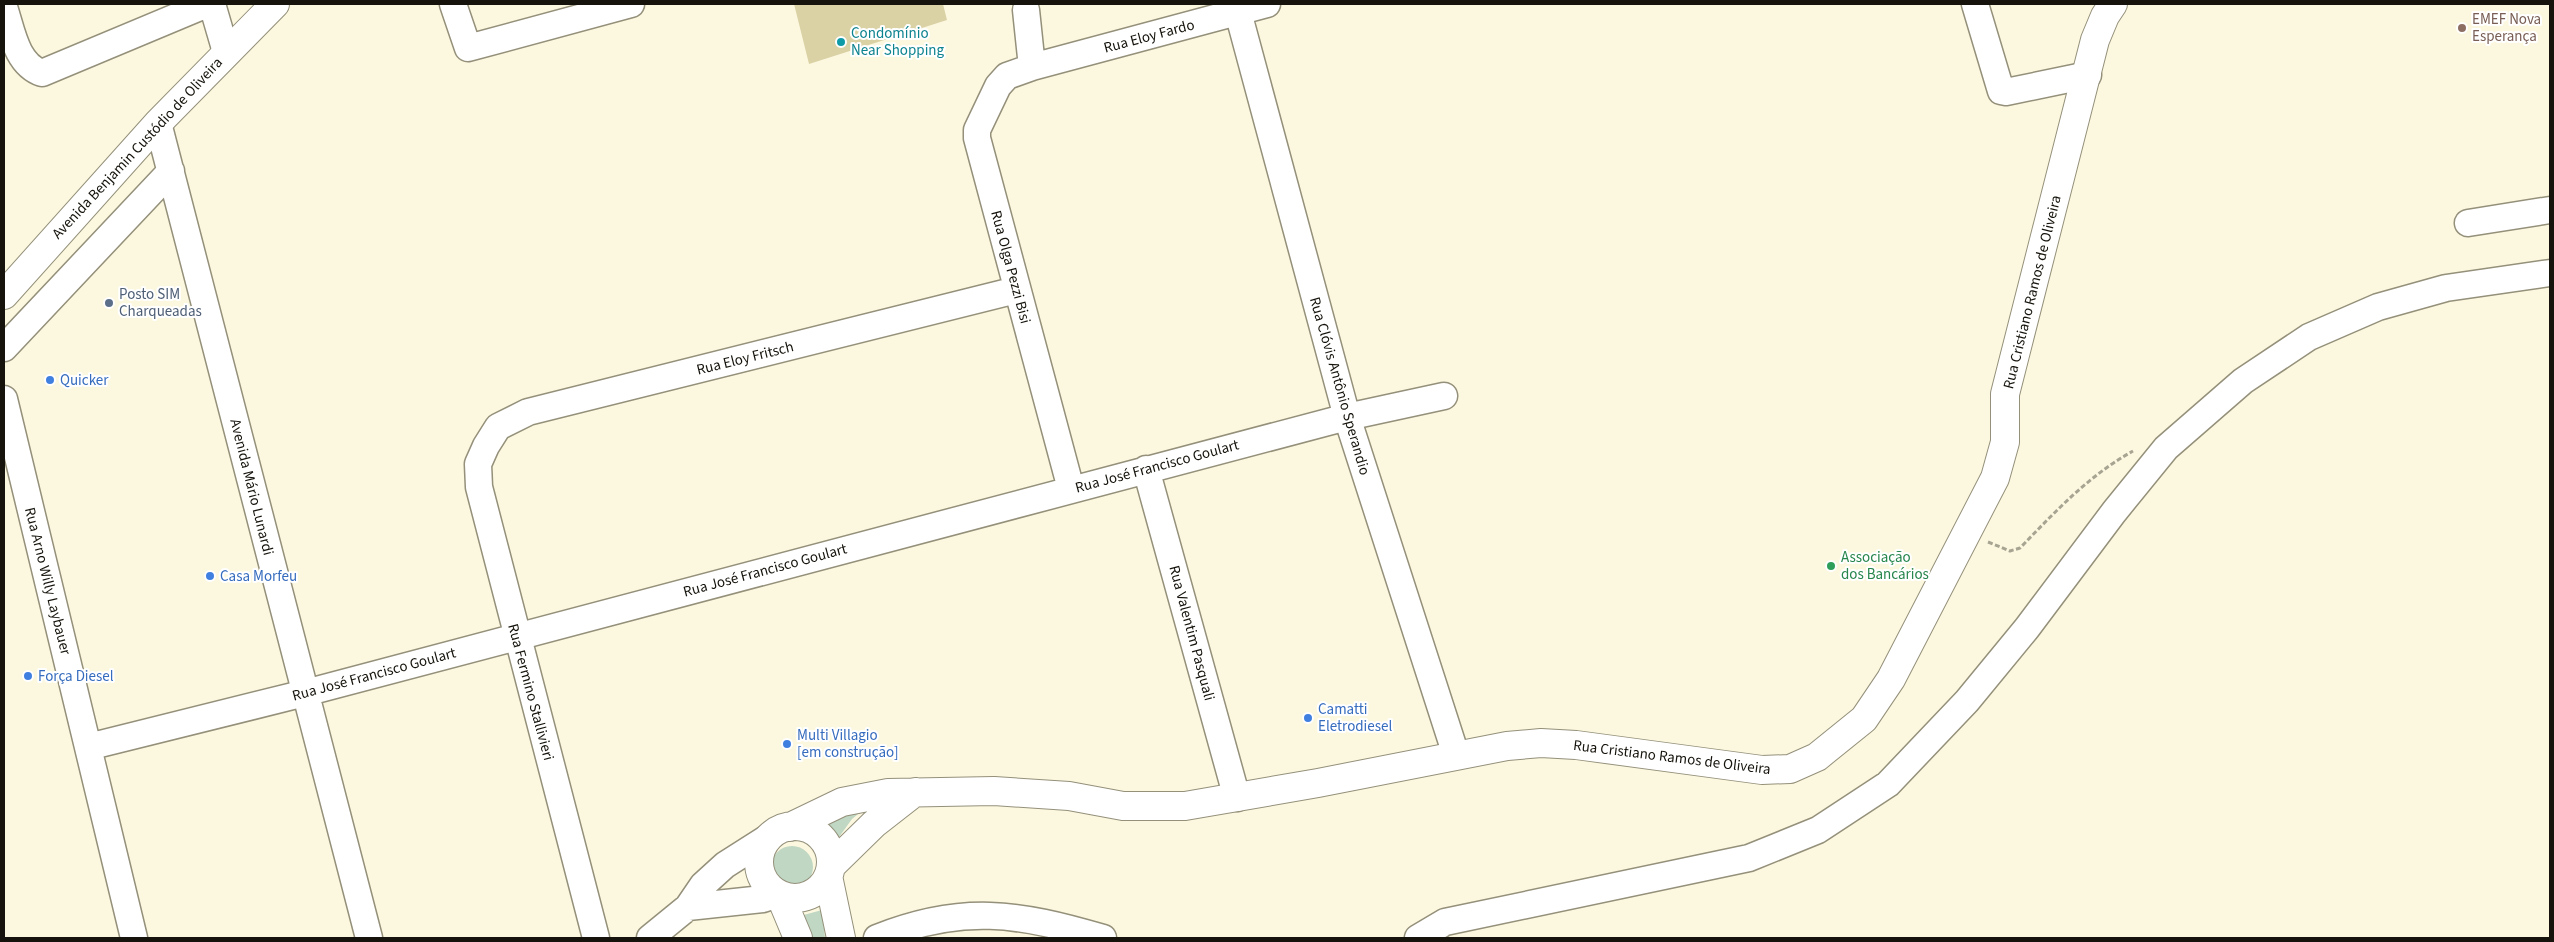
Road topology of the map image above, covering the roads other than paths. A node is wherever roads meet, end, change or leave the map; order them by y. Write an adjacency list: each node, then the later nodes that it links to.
1 (207, 4): 9 (street)
2 (212, 4): 12 (street)
3 (275, 4): 12 (main road, Avenida Benjamin Custódio de Oliveira)
4 (453, 4): 5 (street)
5 (631, 4)
6 (1267, 4): 11 (street, Rua Eloy Fardo)
7 (1974, 4): 14 (street)
8 (2113, 4): 14 (main road, Rua Cristiano Ramos de Oliveira)
9 (4, 7)
10 (1026, 10): 13 (street)
11 (1238, 12): 13 (street, Rua Eloy Fardo); 25 (street, Rua Clóvis Antônio Sperandio)
12 (226, 52): 15 (main road, Avenida Benjamin Custódio de Oliveira)
13 (1032, 67): 20 (street, Rua Olga Pezzi Bisi)
14 (2088, 74): 32 (main road, Rua Cristiano Ramos de Oliveira)
15 (158, 123): 16 (street, Avenida Mário Lunardi); 21 (main road, Avenida Benjamin Custódio de Oliveira)
16 (170, 171): 22 (street); 30 (street, Avenida Mário Lunardi)
17 (2550, 210): 18 (street)
18 (2468, 223)
19 (2550, 273): 47 (street)
20 (1016, 290): 26 (street, Rua Eloy Fritsch); 28 (street, Rua Olga Pezzi Bisi)
21 (4, 295)
22 (4, 348)
23 (1444, 396): 25 (street, Rua José Francisco Goulart)
24 (4, 399): 31 (street, Rua Arno Willy Laybauer)
25 (1347, 417): 27 (street, Rua José Francisco Goulart); 32 (street, Rua Clóvis Antônio Sperandio)
26 (486, 446): 29 (street, Rua Fermino Stallivieri)
27 (1146, 469): 28 (street, Rua José Francisco Goulart); 34 (street, Rua Valentim Pasquali)
28 (1071, 489): 29 (street, Rua José Francisco Goulart)
29 (516, 635): 30 (street, Rua José Francisco Goulart); 41 (street, Rua Fermino Stallivieri)
30 (305, 693): 31 (street, Rua José Francisco Goulart); 40 (street, Avenida Mário Lunardi)
31 (88, 746): 39 (street, Rua Arno Willy Laybauer)
32 (1456, 755): 34 (main road, Rua Cristiano Ramos de Oliveira)
33 (915, 792): 34 (main road, Rua Cristiano Ramos de Oliveira); 35 (main road, Rua Cristiano Ramos de Oliveira); 36 (main road)
34 (1237, 798)
35 (779, 832): 36 (main road); 37 (main road); 38 (street, Rua Cristiano Ramos de Oliveira)
36 (830, 871): 37 (main road); 44 (main road)
37 (779, 894): 38 (street); 43 (main road)
38 (688, 907): 42 (street, Rua Cristiano Ramos de Oliveira)
39 (134, 938)
40 (368, 938)
41 (596, 938)
42 (650, 938)
43 (798, 938)
44 (841, 938)
45 (876, 938): 46 (street)
46 (1103, 938)
47 (1418, 938)

